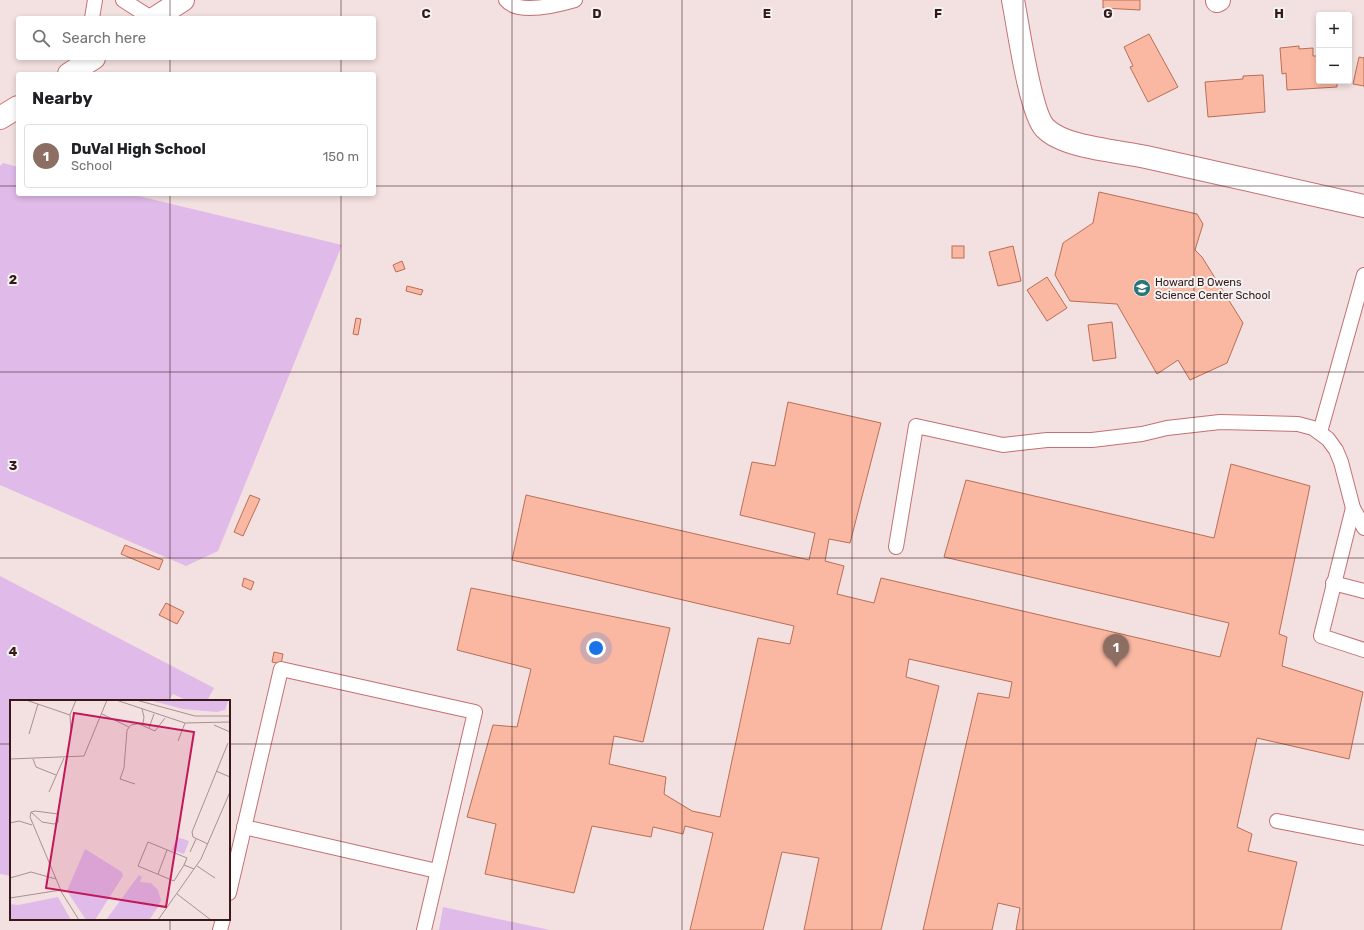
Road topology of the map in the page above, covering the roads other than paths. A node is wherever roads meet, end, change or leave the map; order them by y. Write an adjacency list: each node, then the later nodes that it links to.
1 (95, 0): 7 (lane)
2 (123, 0): 8 (lane)
3 (183, 0): 9 (street)
4 (506, 0): 5 (lane)
5 (575, 0)
6 (1013, 0): 10 (street)
7 (92, 16)
8 (148, 16)
9 (158, 16)
10 (1364, 206)
11 (1364, 275): 12 (lane)
12 (1320, 432): 13 (lane); 15 (lane)
13 (1353, 508): 14 (lane); 16 (lane)
14 (1364, 528)
15 (896, 548)
16 (1333, 583): 17 (lane); 18 (lane)
17 (1364, 590)
18 (1364, 650)
19 (1277, 821): 21 (lane)
20 (244, 827): 22 (lane); 22 (lane); 23 (lane)
21 (1364, 838)
22 (437, 871): 26 (lane)
23 (230, 889)
24 (223, 920): 25 (lane)
25 (220, 930)
26 (424, 930)

